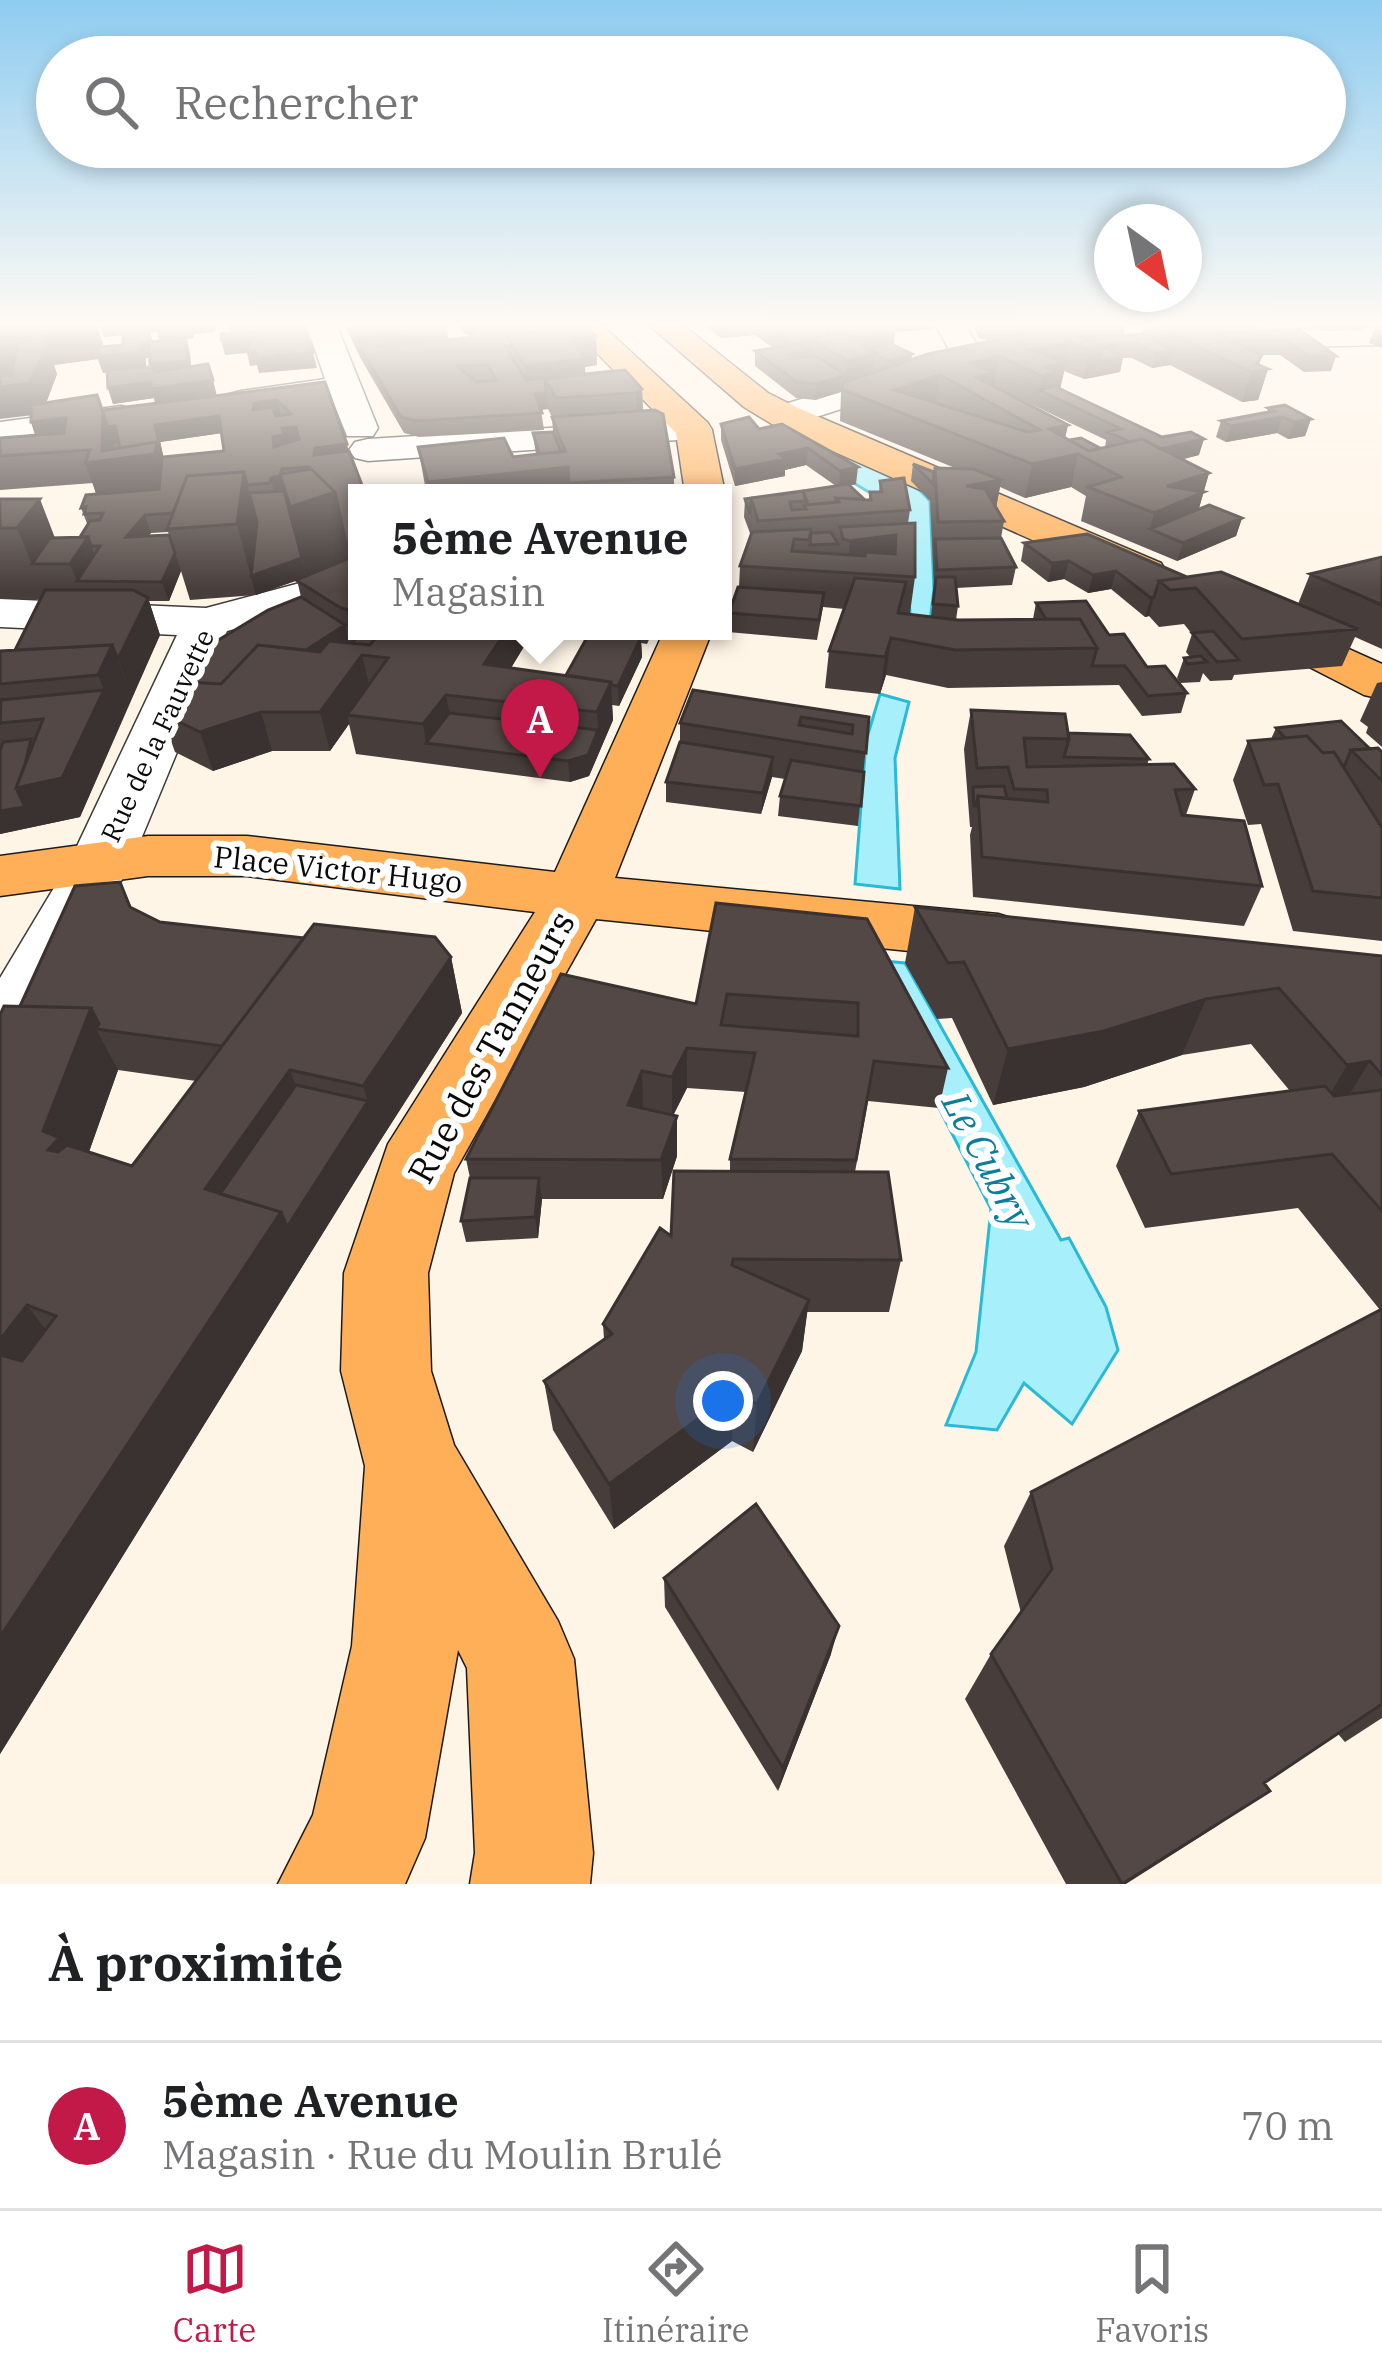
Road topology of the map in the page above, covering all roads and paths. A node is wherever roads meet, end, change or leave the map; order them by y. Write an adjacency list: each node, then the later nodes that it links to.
1 (146, 414): 8 (street)
2 (355, 414): 9 (street)
3 (677, 414): 7 (main road)
4 (781, 414): 6 (main road)
5 (792, 414): 6 (street)
6 (785, 416): 7 (main road); 13 (main road)
7 (694, 430): 9 (street); 11 (main road)
8 (0, 433)
9 (368, 450): 10 (street)
10 (381, 484)
11 (703, 484)
12 (348, 577): 16 (street, Rue de la Fauvette)
13 (1189, 592)
14 (1232, 611): 18 (main road)
15 (0, 613): 16 (street)
16 (207, 622): 19 (street, Rue de la Fauvette)
17 (684, 640): 21 (main road, Rue des Tanneurs)
18 (1382, 684)
19 (101, 861): 20 (main road, Place Victor Hugo); 21 (main road, Place Victor Hugo); 23 (street, Rue de la Fauvette)
20 (0, 876)
21 (576, 896): 22 (main road, Place Victor Hugo); 24 (main road, Rue des Tanneurs)
22 (1050, 942)
23 (0, 1039)
24 (413, 1466): 25 (main road); 26 (main road, Rue des Tanneurs)
25 (338, 1884)
26 (530, 1884)

